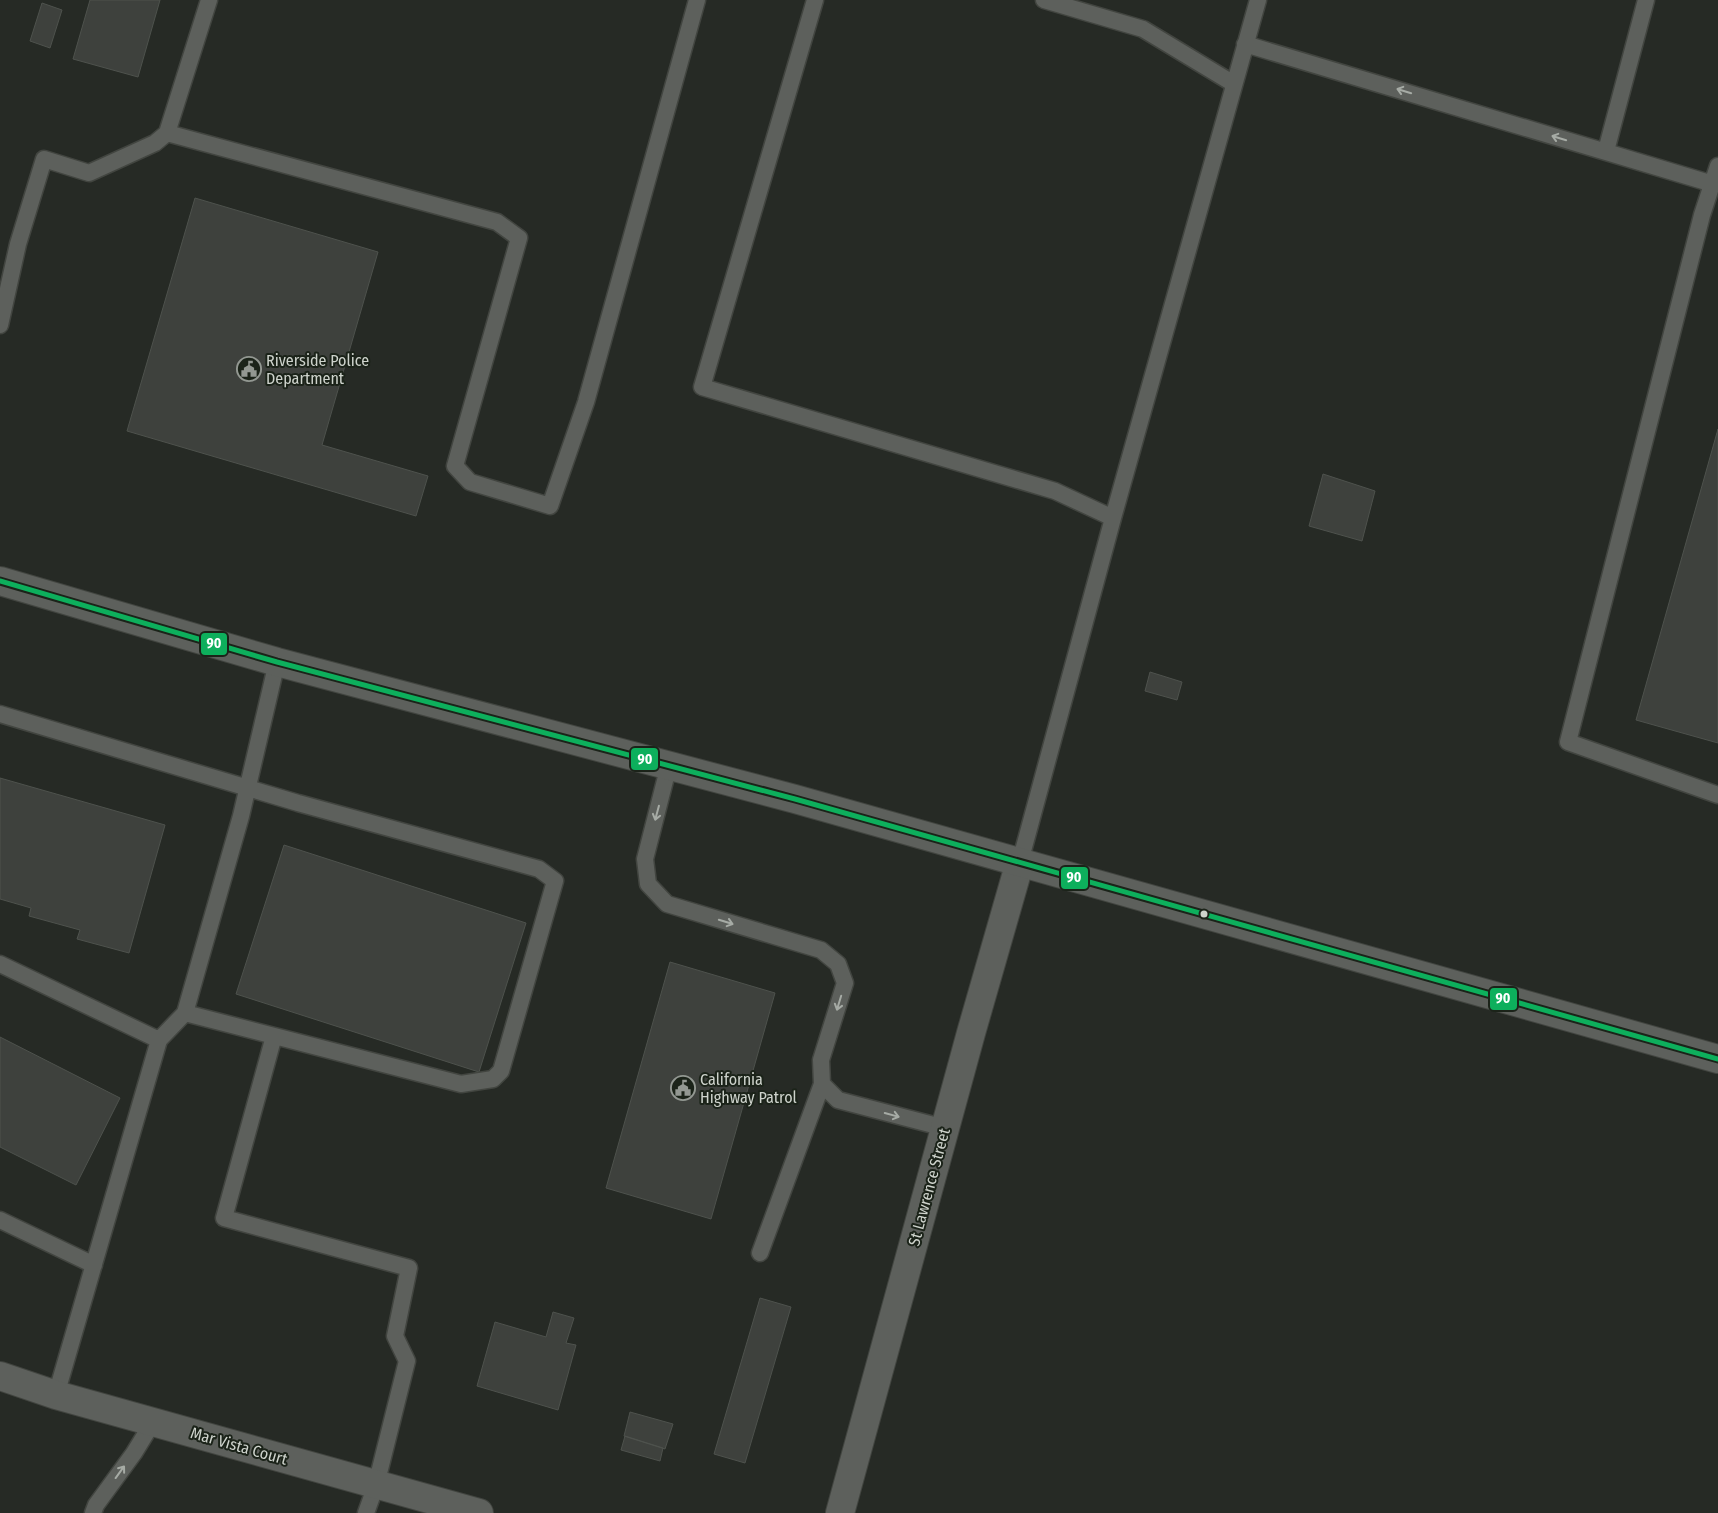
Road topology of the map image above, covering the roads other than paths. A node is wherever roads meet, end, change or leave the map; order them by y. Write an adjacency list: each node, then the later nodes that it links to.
1 (209, 0): 9 (lane)
2 (697, 0): 9 (lane)
3 (815, 0): 14 (lane)
4 (1044, 0): 8 (lane)
5 (1258, 0): 7 (lane)
6 (1646, 0): 10 (lane)
7 (1245, 44): 8 (lane); 10 (lane, one-way to 7)
8 (1234, 84): 14 (lane)
9 (167, 133): 13 (lane)
10 (1606, 152): 12 (lane)
11 (1718, 166): 12 (lane)
12 (1713, 184): 20 (lane)
13 (0, 326)
14 (1113, 518): 21 (lane)
15 (0, 581): 16 (street)
16 (277, 662): 18 (street); 19 (lane)
17 (0, 714): 19 (lane)
18 (669, 766): 21 (street); 27 (lane, one-way to 27)
19 (248, 787): 23 (lane); 24 (lane)
20 (1718, 795)
21 (1020, 862): 26 (street); 28 (street, St Lawrence Street)
22 (0, 964): 25 (lane)
23 (185, 1013): 24 (lane); 25 (lane)
24 (274, 1036): 35 (lane)
25 (159, 1040): 31 (lane)
26 (1718, 1059)
27 (822, 1084): 28 (lane, one-way to 28); 30 (lane)
28 (946, 1128): 39 (street, St Lawrence Street)
29 (0, 1220): 31 (lane)
30 (760, 1253)
31 (94, 1265): 33 (lane)
32 (0, 1376): 33 (street, Mar Vista Court)
33 (56, 1396): 34 (street, Mar Vista Court)
34 (153, 1422): 35 (street, Mar Vista Court); 36 (lane, one-way to 34)
35 (376, 1485): 37 (lane); 38 (street, Mar Vista Court)
36 (93, 1513)
37 (366, 1513)
38 (479, 1513)
39 (840, 1513)

